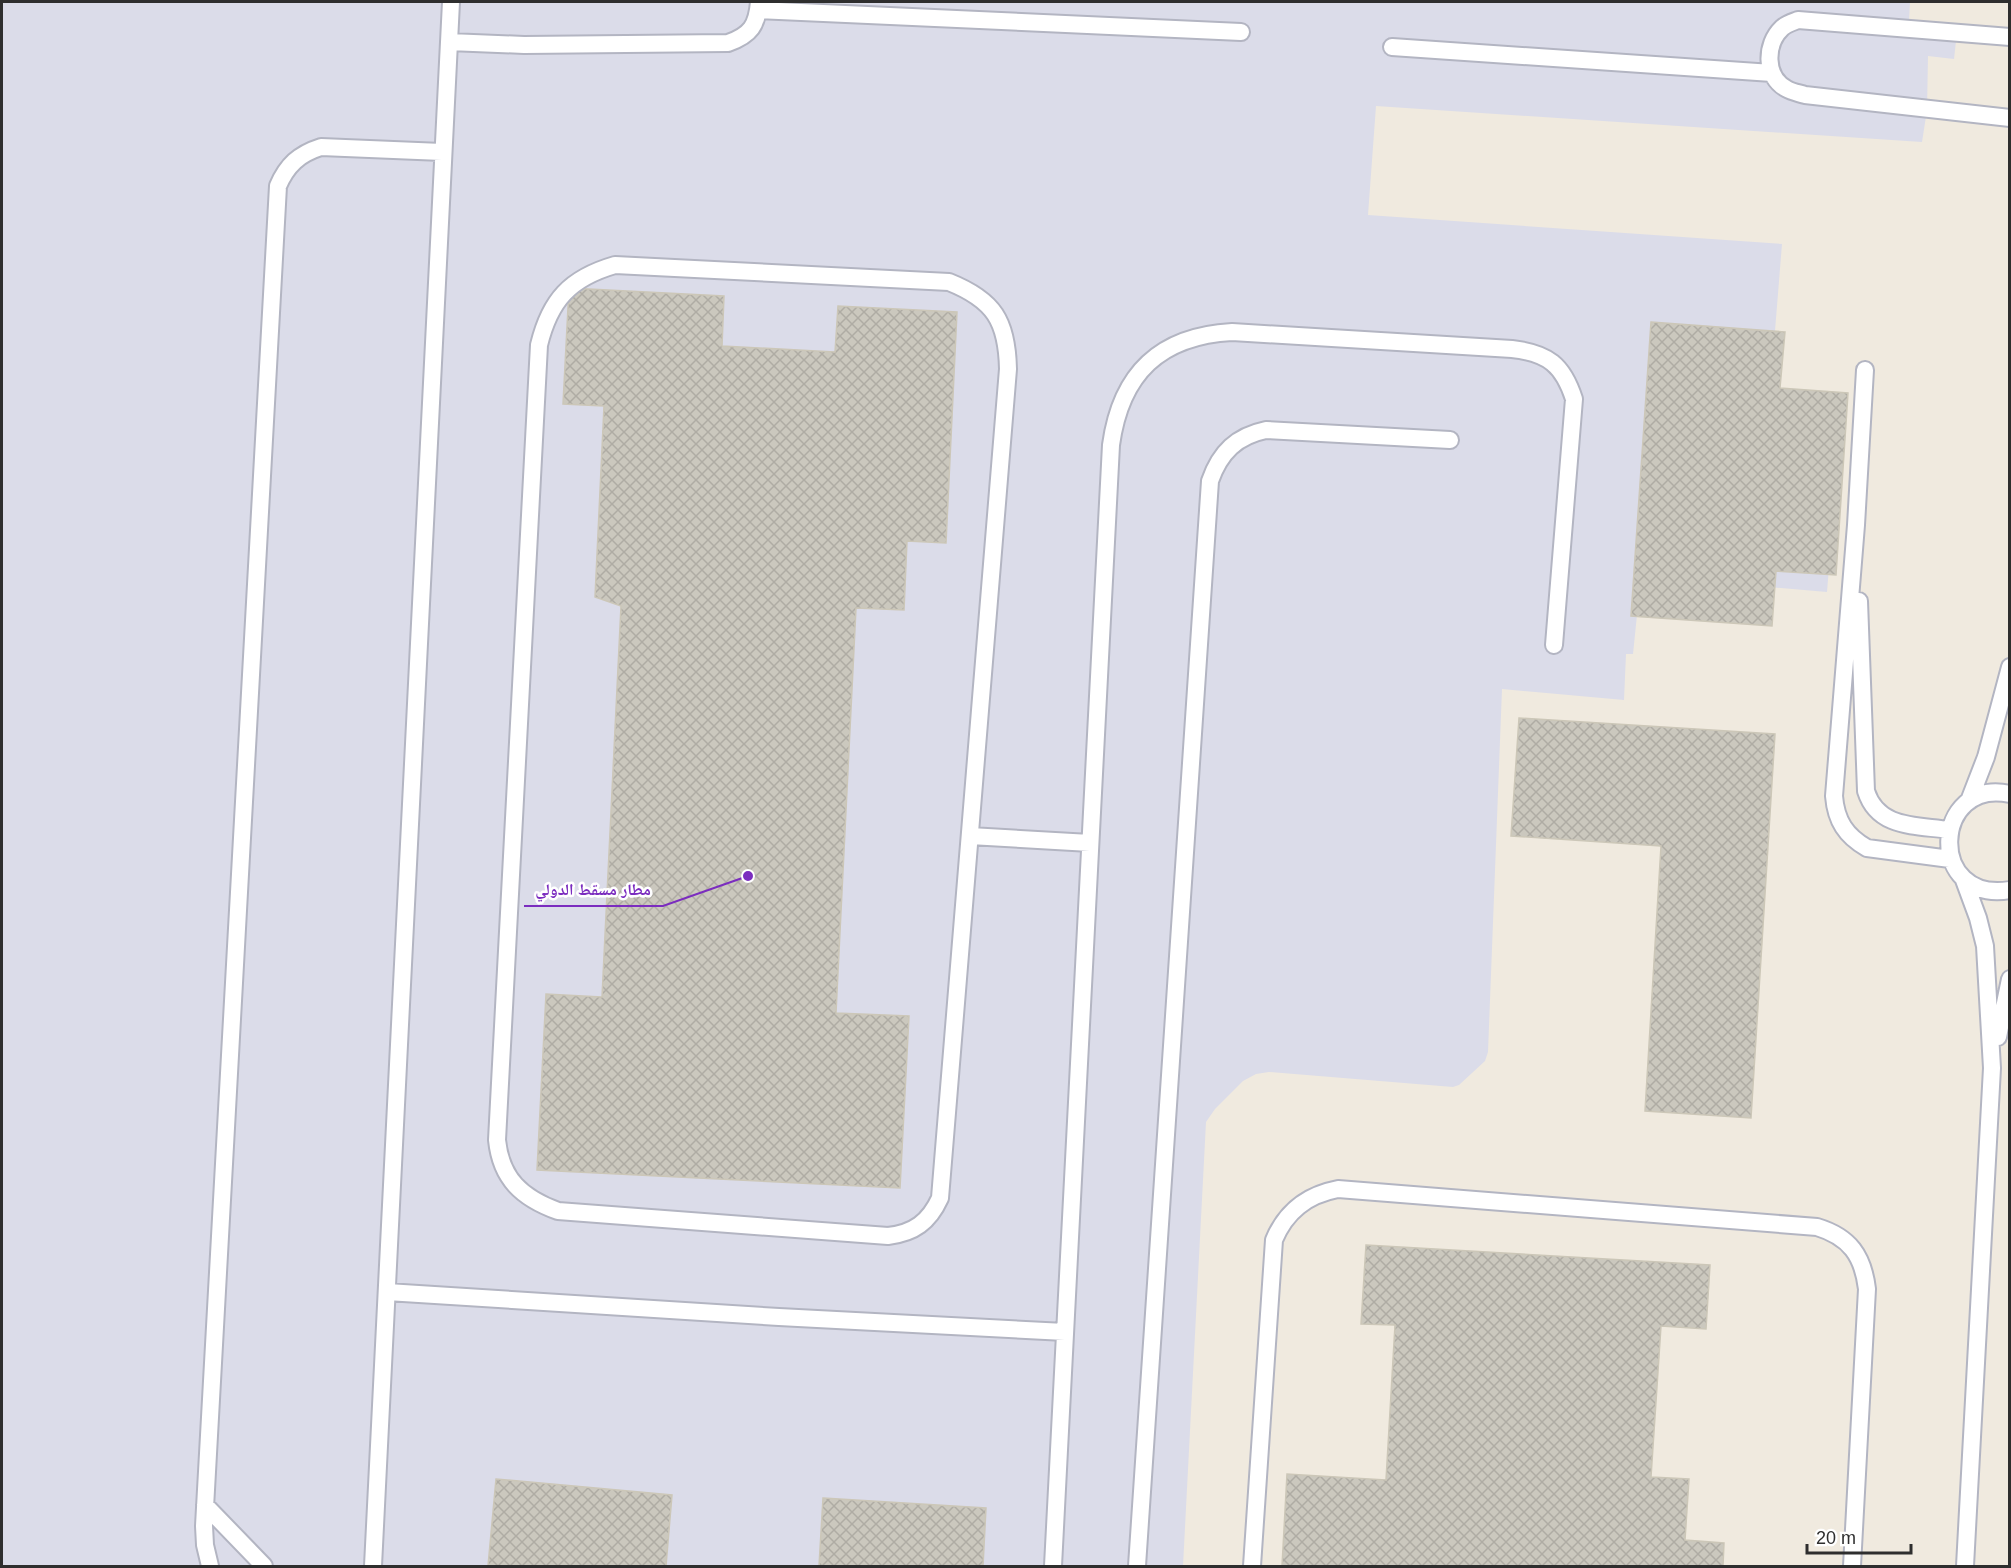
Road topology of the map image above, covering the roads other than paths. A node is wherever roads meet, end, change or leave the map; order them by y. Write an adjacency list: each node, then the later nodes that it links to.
1 (452, 2): 5 (lane)
2 (758, 6): 3 (lane); 5 (lane)
3 (1241, 32)
4 (2010, 37): 7 (lane)
5 (449, 42): 9 (lane)
6 (1392, 47): 7 (lane)
7 (1772, 74): 8 (lane)
8 (2010, 118)
9 (442, 152): 25 (lane); 27 (lane)
10 (1864, 370): 12 (lane)
11 (1450, 440): 32 (lane)
12 (1856, 525): 17 (lane); 20 (lane)
13 (1554, 645): 19 (lane)
14 (2010, 667): 16 (lane)
15 (2010, 795): 16 (lane)
16 (1969, 801): 17 (lane)
17 (1949, 830): 20 (lane)
18 (970, 837): 18 (lane); 19 (lane)
19 (1090, 843): 26 (lane)
20 (1950, 859): 21 (lane)
21 (1964, 880): 22 (lane); 24 (lane)
22 (2010, 890)
23 (2010, 979): 24 (lane)
24 (1992, 1068): 35 (lane)
25 (387, 1292): 26 (lane); 30 (lane)
26 (1065, 1332): 31 (lane)
27 (205, 1505): 28 (lane); 29 (lane)
28 (210, 1566)
29 (264, 1566)
30 (373, 1566)
31 (1053, 1566)
32 (1137, 1566)
33 (1252, 1566): 34 (lane)
34 (1852, 1566)
35 (1965, 1566)

